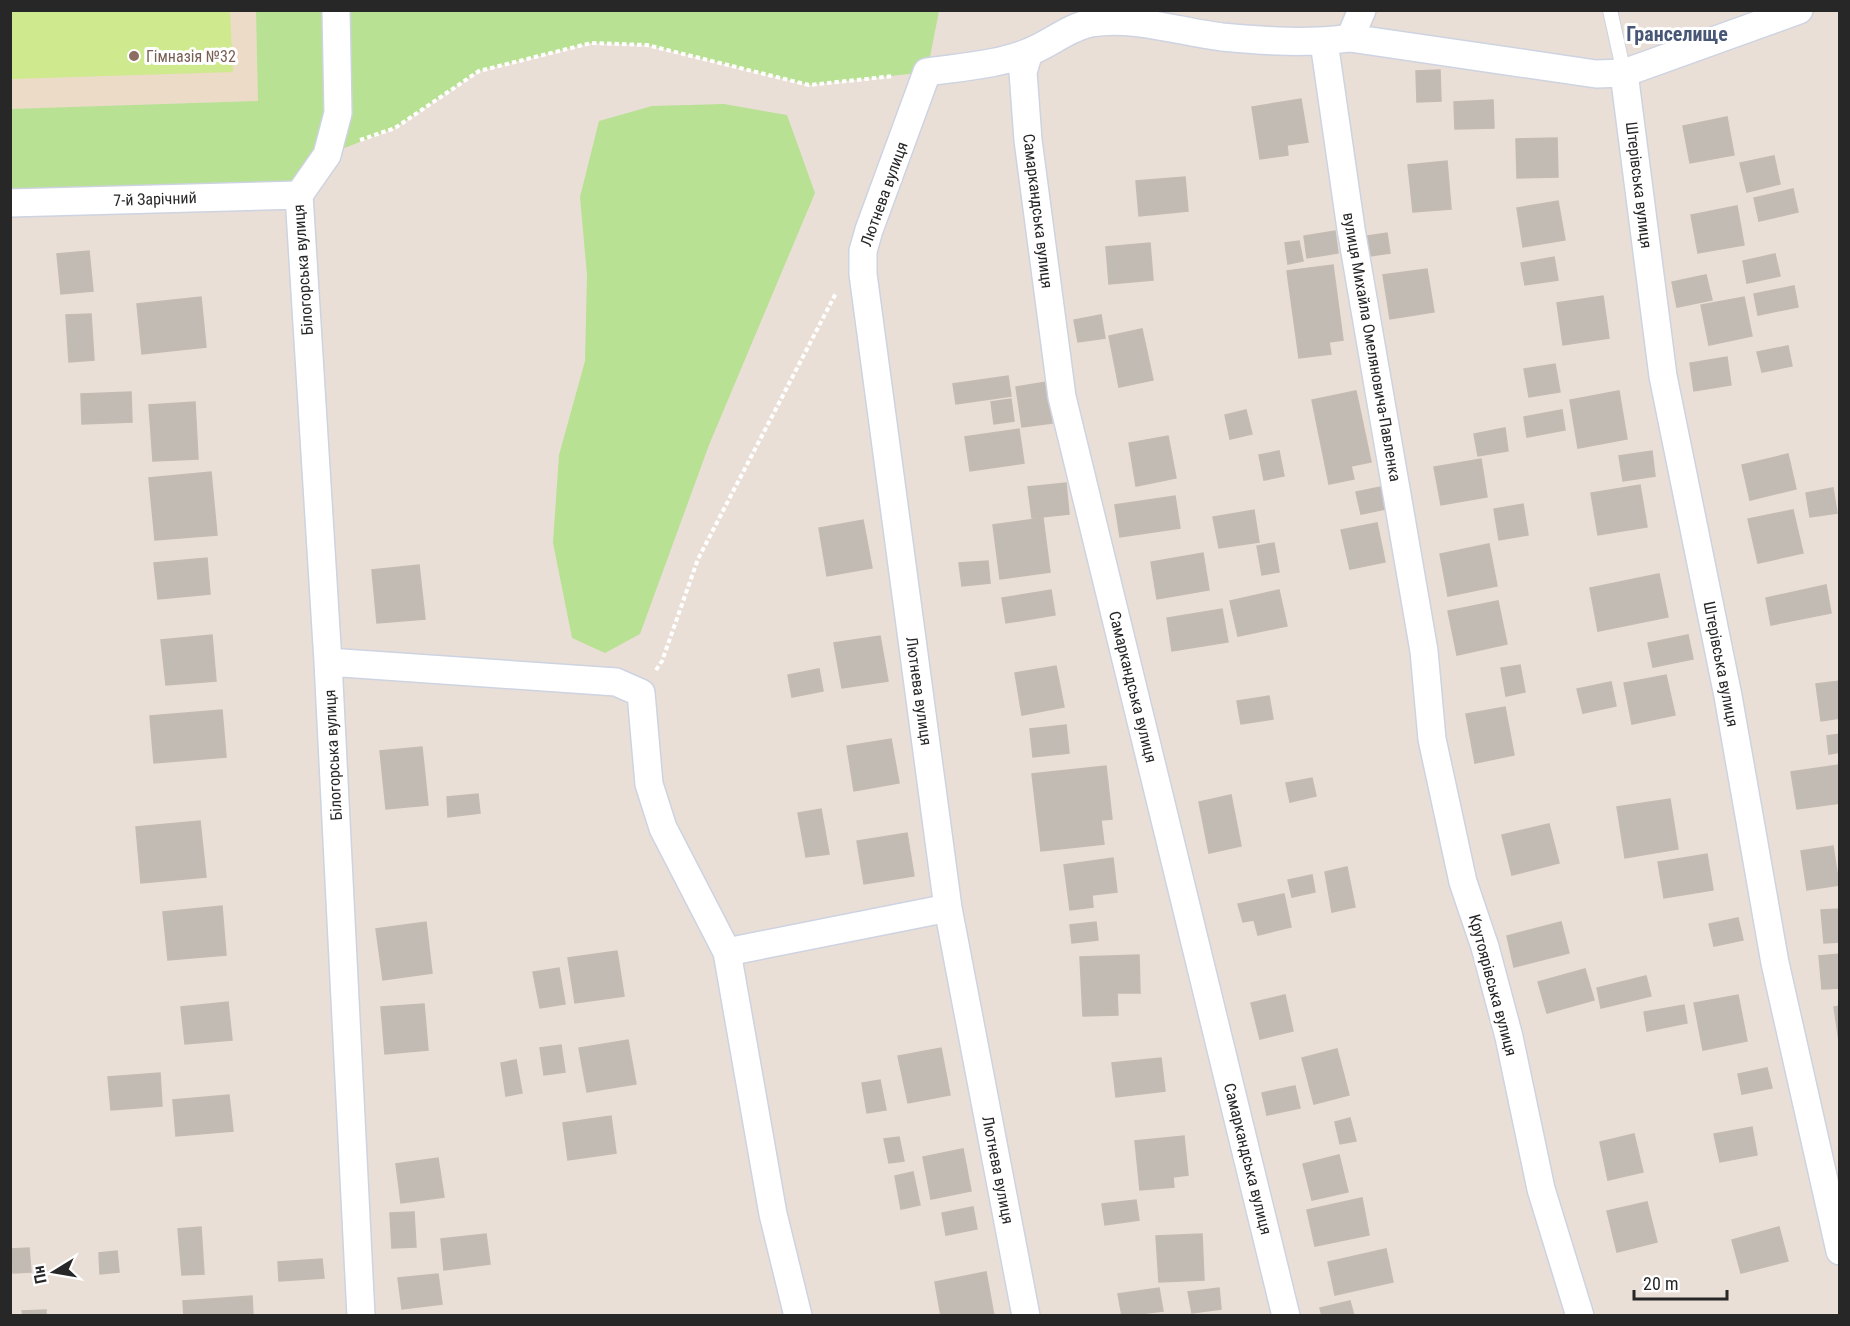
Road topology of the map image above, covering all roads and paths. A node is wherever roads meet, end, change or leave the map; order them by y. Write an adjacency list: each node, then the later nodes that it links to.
1 (336, 10): 10 (street)
2 (1362, 10): 6 (street)
3 (1610, 10): 9 (lane)
4 (1799, 10): 9 (street)
5 (1095, 17): 6 (street); 7 (street)
6 (1337, 40): 9 (street); 14 (street, вулиця Михайла Омеляновича-Павленка)
7 (1029, 52): 8 (street); 23 (street, Самаркандська вулиця)
8 (927, 72): 10 (path); 13 (street, Лютнева вулиця)
9 (1624, 73): 19 (street, Штерівська вулиця)
10 (327, 155): 11 (street)
11 (299, 195): 12 (street, 7-й Зарічний); 15 (street, Білогорська вулиця)
12 (10, 203)
13 (863, 251): 16 (path); 17 (street, Лютнева вулиця)
14 (1424, 651): 24 (street, Крутоярівська вулиця)
15 (328, 662): 16 (street); 20 (street, Білогорська вулиця)
16 (641, 693): 18 (street)
17 (948, 908): 18 (street); 22 (street, Лютнева вулиця)
18 (727, 952): 21 (street)
19 (1839, 1251)
20 (361, 1316)
21 (798, 1316)
22 (1026, 1316)
23 (1286, 1316)
24 (1580, 1316)

